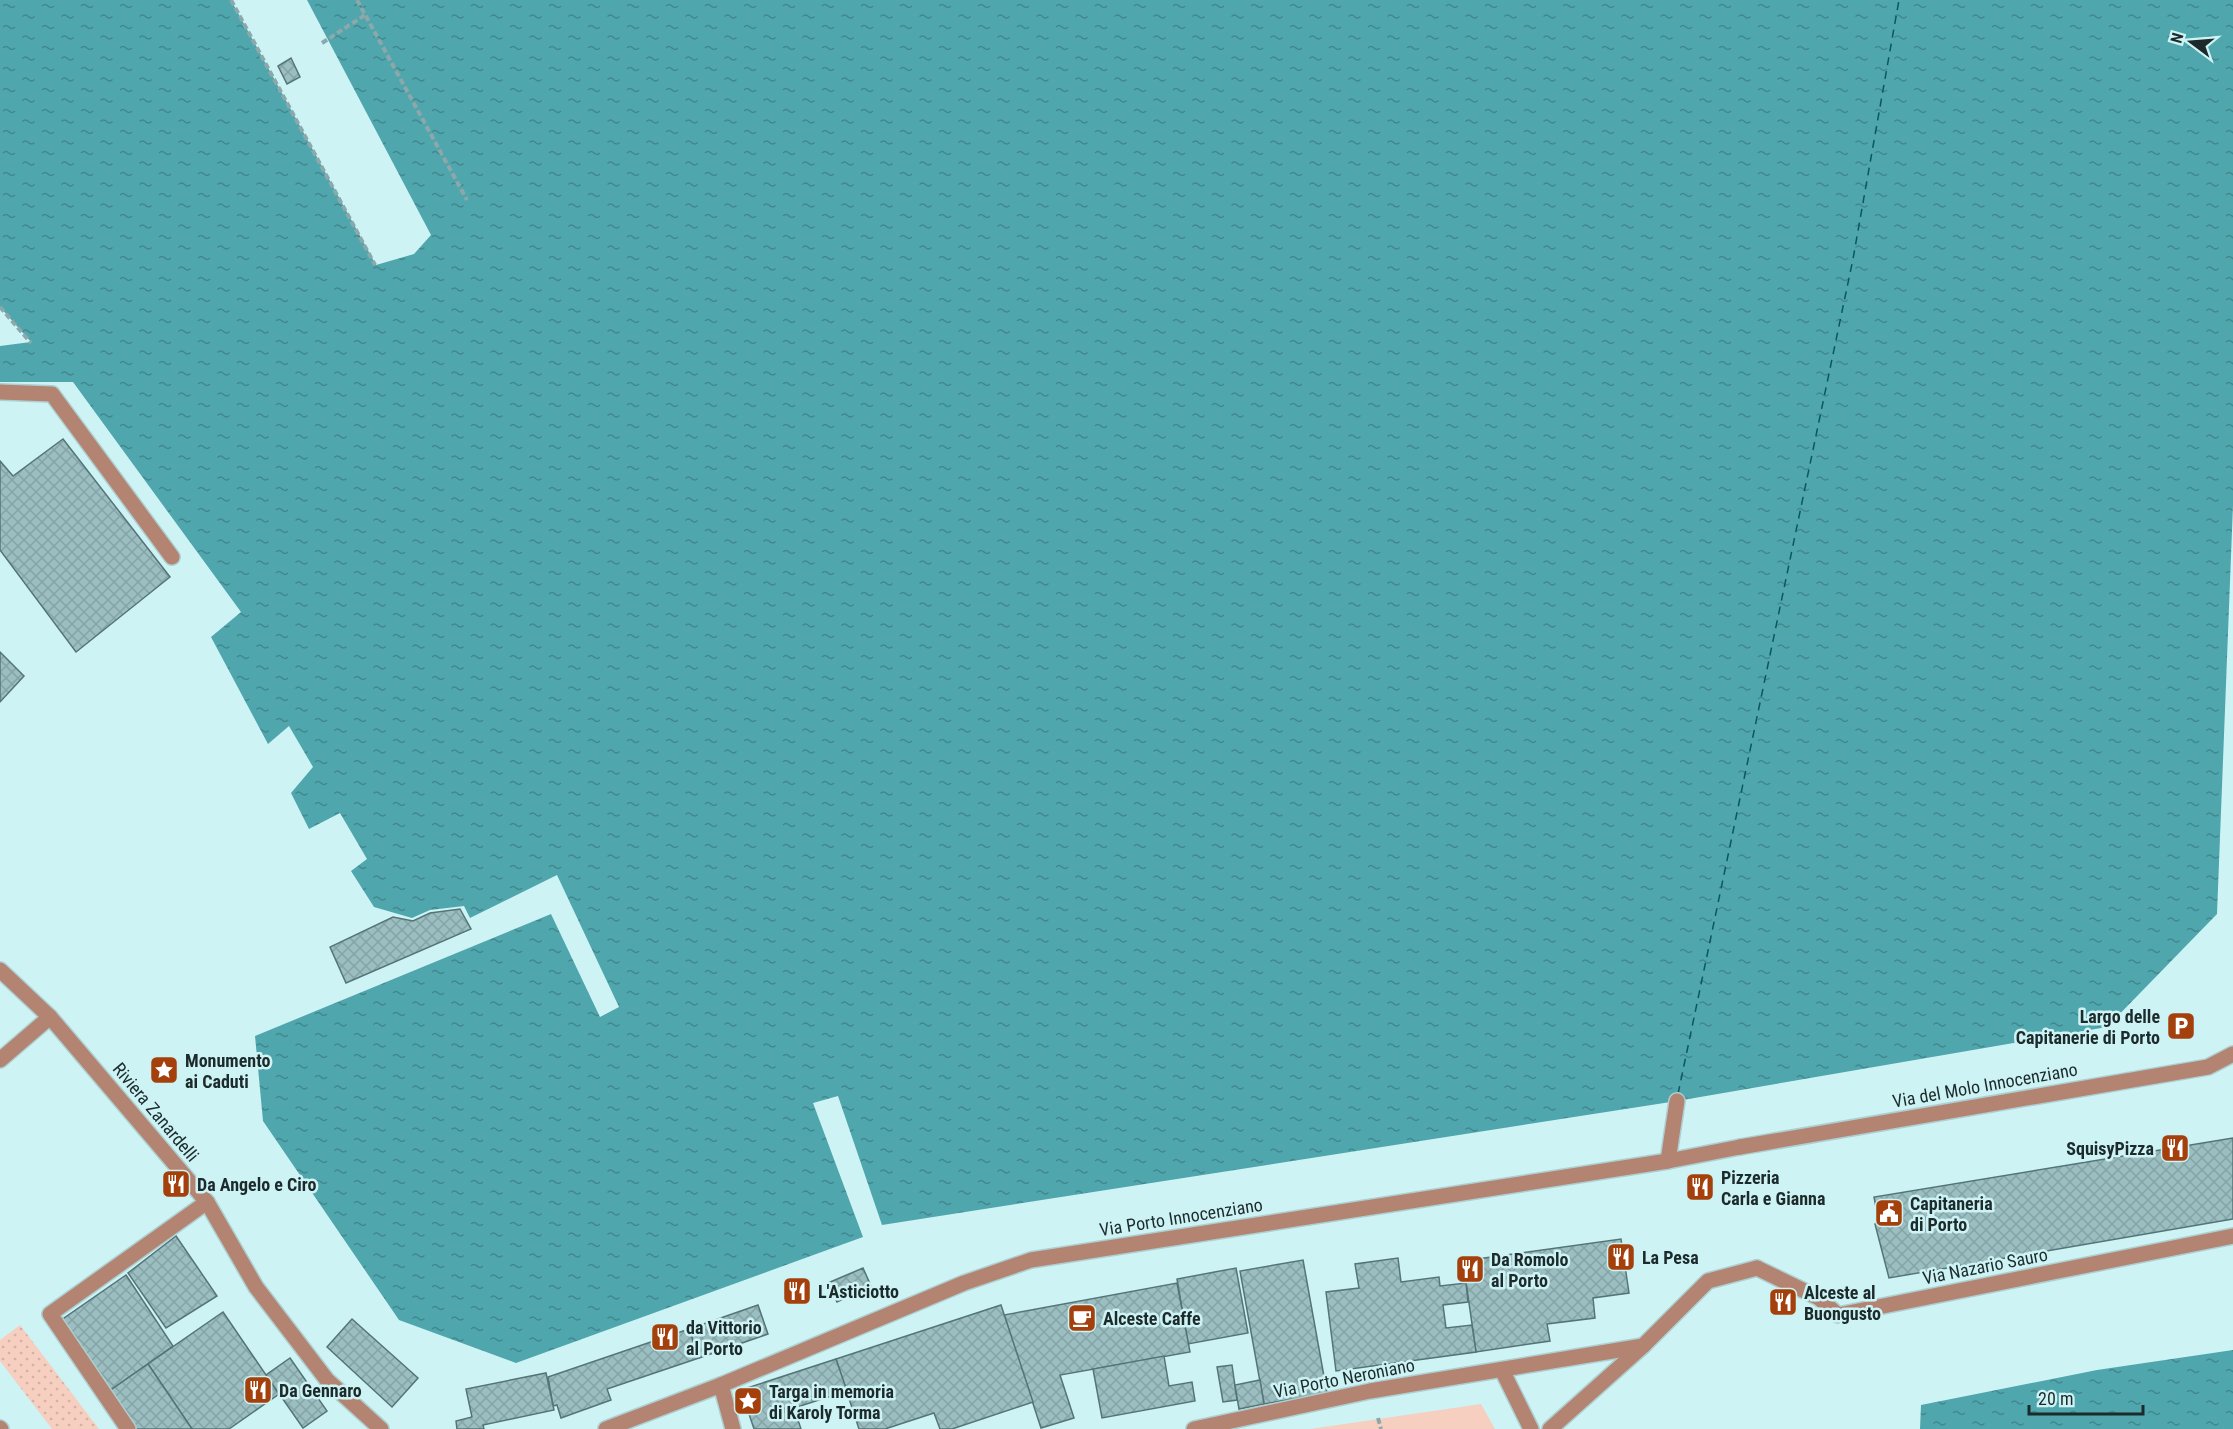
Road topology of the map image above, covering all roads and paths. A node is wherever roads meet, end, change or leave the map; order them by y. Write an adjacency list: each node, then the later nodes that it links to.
1 (231, 0): 5 (path)
2 (357, 0): 3 (path); 3 (path)
3 (365, 15): 4 (path)
4 (322, 44)
5 (375, 265)
6 (0, 307): 7 (path)
7 (31, 343)
8 (0, 392): 9 (street)
9 (172, 557)
10 (0, 970): 11 (street, Riviera Zanardelli)
11 (50, 1017): 13 (street); 16 (street, Riviera Zanardelli)
12 (2233, 1054): 15 (street, Via del Molo Innocenziano)
13 (0, 1060)
14 (1677, 1101): 15 (street)
15 (1668, 1161): 20 (street, Via Porto Innocenziano)
16 (207, 1202): 21 (street); 22 (street, Riviera Zanardelli)
17 (2233, 1236): 18 (street, Via Nazario Sauro)
18 (1643, 1346): 19 (street, Via Porto Neroniano); 27 (street)
19 (1502, 1370): 25 (street, Via Porto Neroniano); 26 (street)
20 (720, 1385): 23 (street, Via Porto Innocenziano); 24 (street)
21 (128, 1429)
22 (381, 1429)
23 (606, 1429)
24 (733, 1429)
25 (1194, 1429)
26 (1531, 1429)
27 (1550, 1429)

